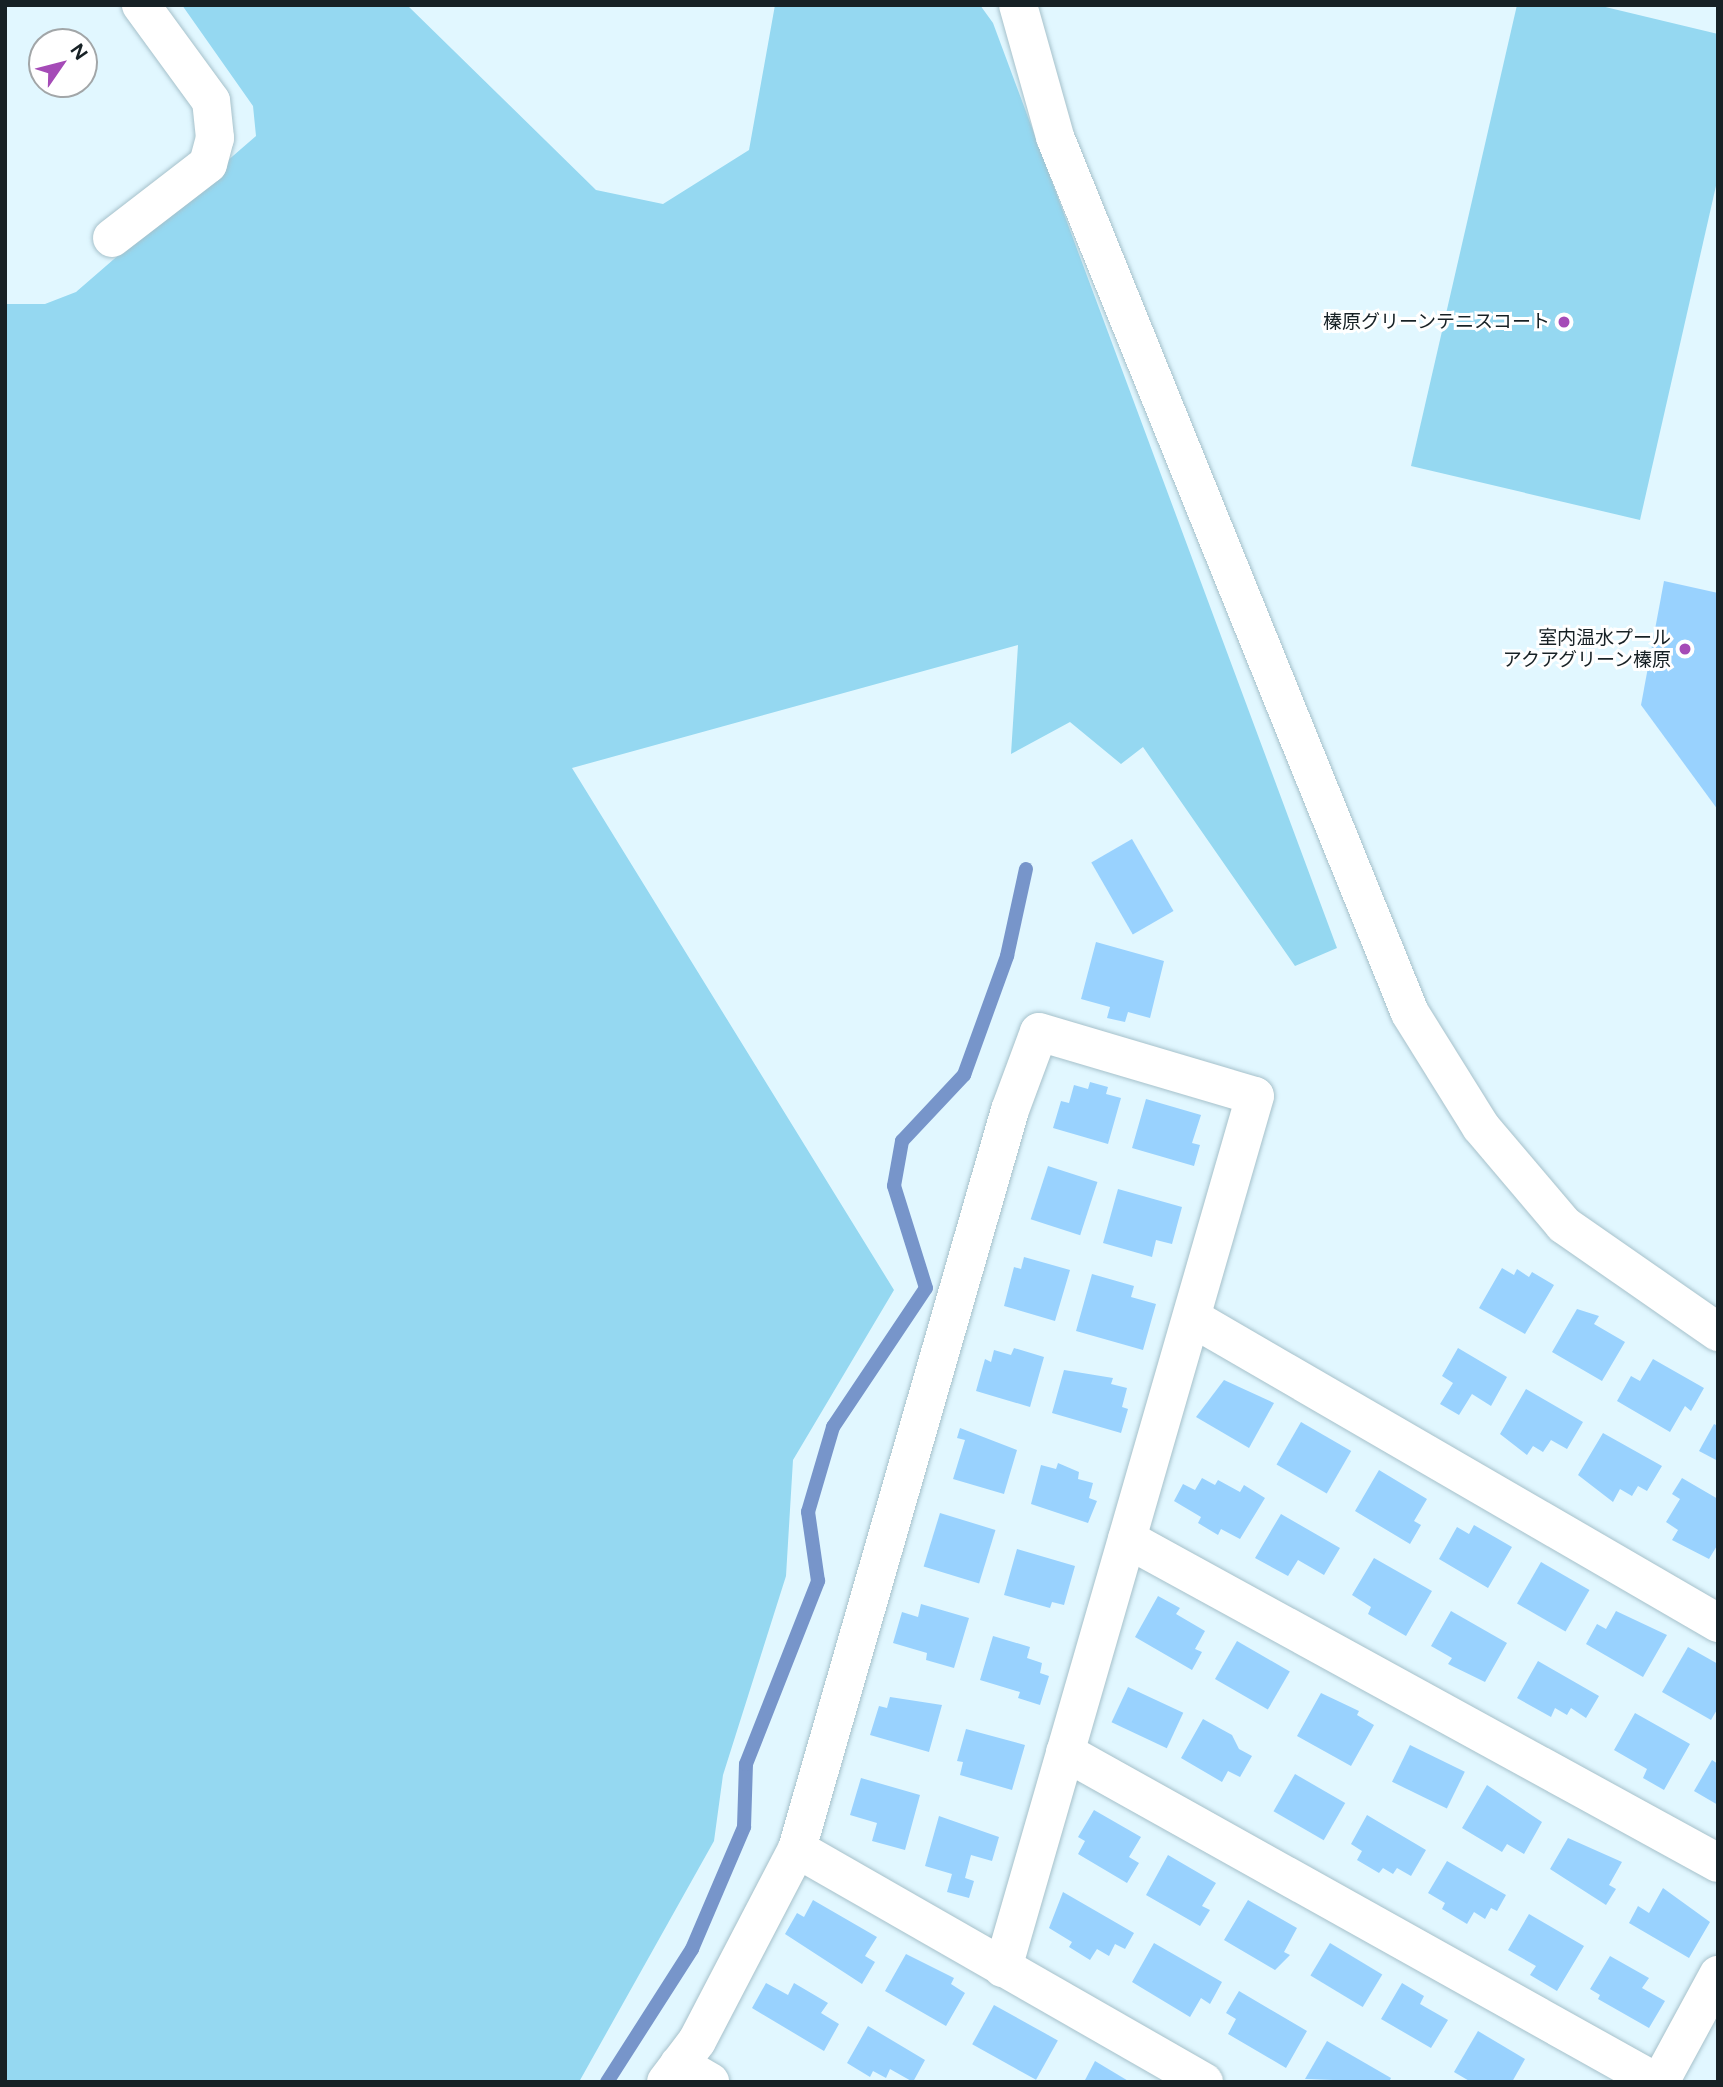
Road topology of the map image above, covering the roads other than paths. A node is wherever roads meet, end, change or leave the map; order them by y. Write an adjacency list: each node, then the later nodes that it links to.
1 (141, 5): 3 (street)
2 (1018, 5): 5 (street)
3 (112, 237)
4 (1194, 1319): 6 (street); 7 (street); 9 (street)
5 (1718, 1332)
6 (1127, 1539): 8 (street); 10 (street)
7 (1718, 1623)
8 (1065, 1752): 11 (street); 15 (street)
9 (797, 1849): 11 (street); 13 (street)
10 (1718, 1863)
11 (1003, 1968): 14 (street)
12 (1718, 1975): 15 (street)
13 (685, 2076)
14 (1204, 2082)
15 (1658, 2082)

